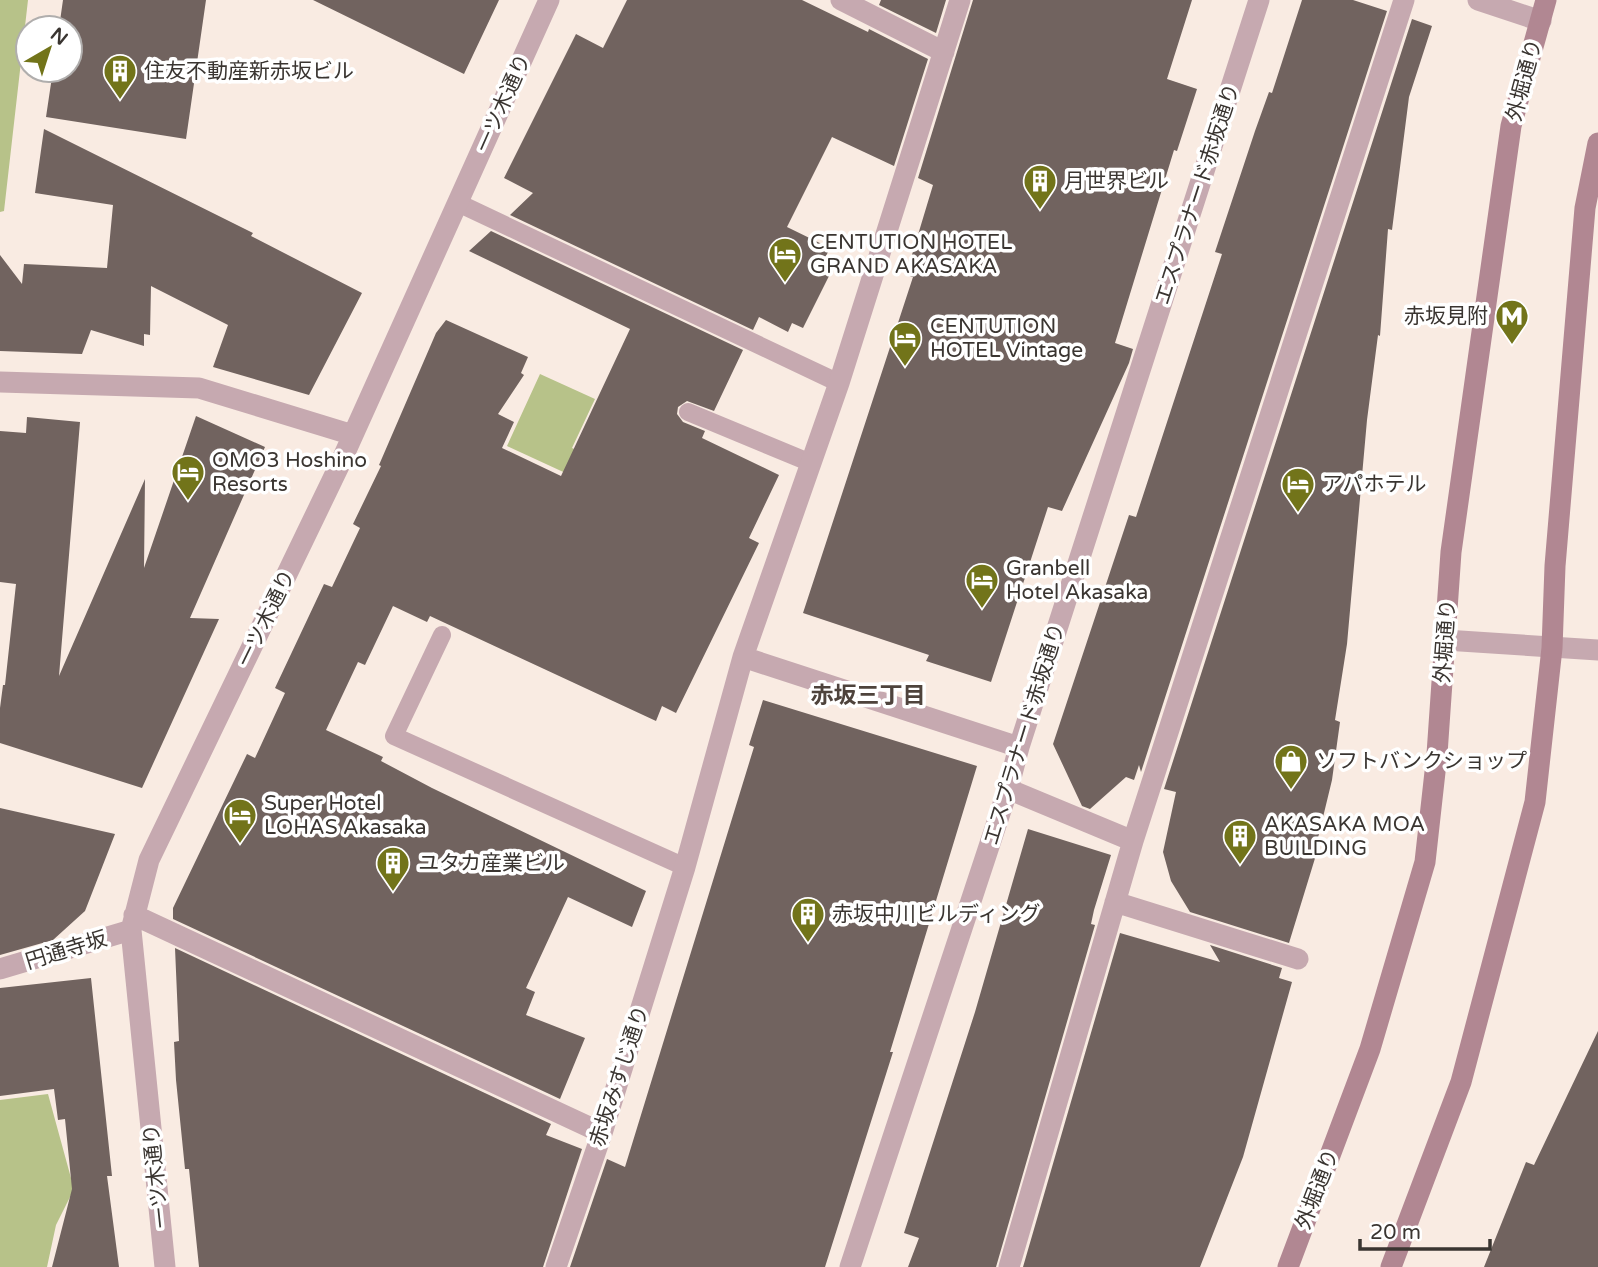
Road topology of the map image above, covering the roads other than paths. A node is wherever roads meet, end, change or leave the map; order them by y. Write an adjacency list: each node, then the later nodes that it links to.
1 (549, 0): 10 (street, 一ツ木通り)
2 (841, 0): 8 (street)
3 (960, 0): 8 (street, 赤坂みすじ通り)
4 (1259, 0): 21 (street, エスプラナード赤坂通り)
5 (1404, 0): 23 (street)
6 (1478, 0): 7 (street)
7 (1544, 10): 17 (main road, 外堀通り)
8 (944, 52): 12 (street, 赤坂みすじ通り)
9 (1598, 143): 18 (main road)
10 (458, 203): 12 (lane); 14 (street, 一ツ木通り)
11 (0, 382): 14 (street)
12 (839, 383): 15 (street, 赤坂みすじ通り)
13 (688, 412): 15 (lane)
14 (353, 435): 26 (street, 一ツ木通り)
15 (811, 463): 20 (street, 赤坂みすじ通り)
16 (442, 635): 24 (lane)
17 (1444, 640): 18 (street); 34 (main road, 外堀通り)
18 (1552, 648): 19 (street); 35 (main road)
19 (1598, 650)
20 (743, 657): 21 (street); 24 (street, 赤坂みすじ通り)
21 (1019, 747): 22 (street, エスプラナード赤坂通り)
22 (1008, 789): 23 (street); 32 (street, エスプラナード赤坂通り)
23 (1133, 841): 25 (street)
24 (682, 875): 29 (street, 赤坂みすじ通り)
25 (1115, 902): 27 (street); 33 (street)
26 (133, 922): 28 (street, 円通寺坂); 29 (street); 30 (street, 一ツ木通り)
27 (1298, 958)
28 (0, 969)
29 (601, 1133): 31 (street, 赤坂みすじ通り)
30 (165, 1267)
31 (556, 1267)
32 (850, 1267)
33 (1009, 1267)
34 (1288, 1267)
35 (1391, 1267)

